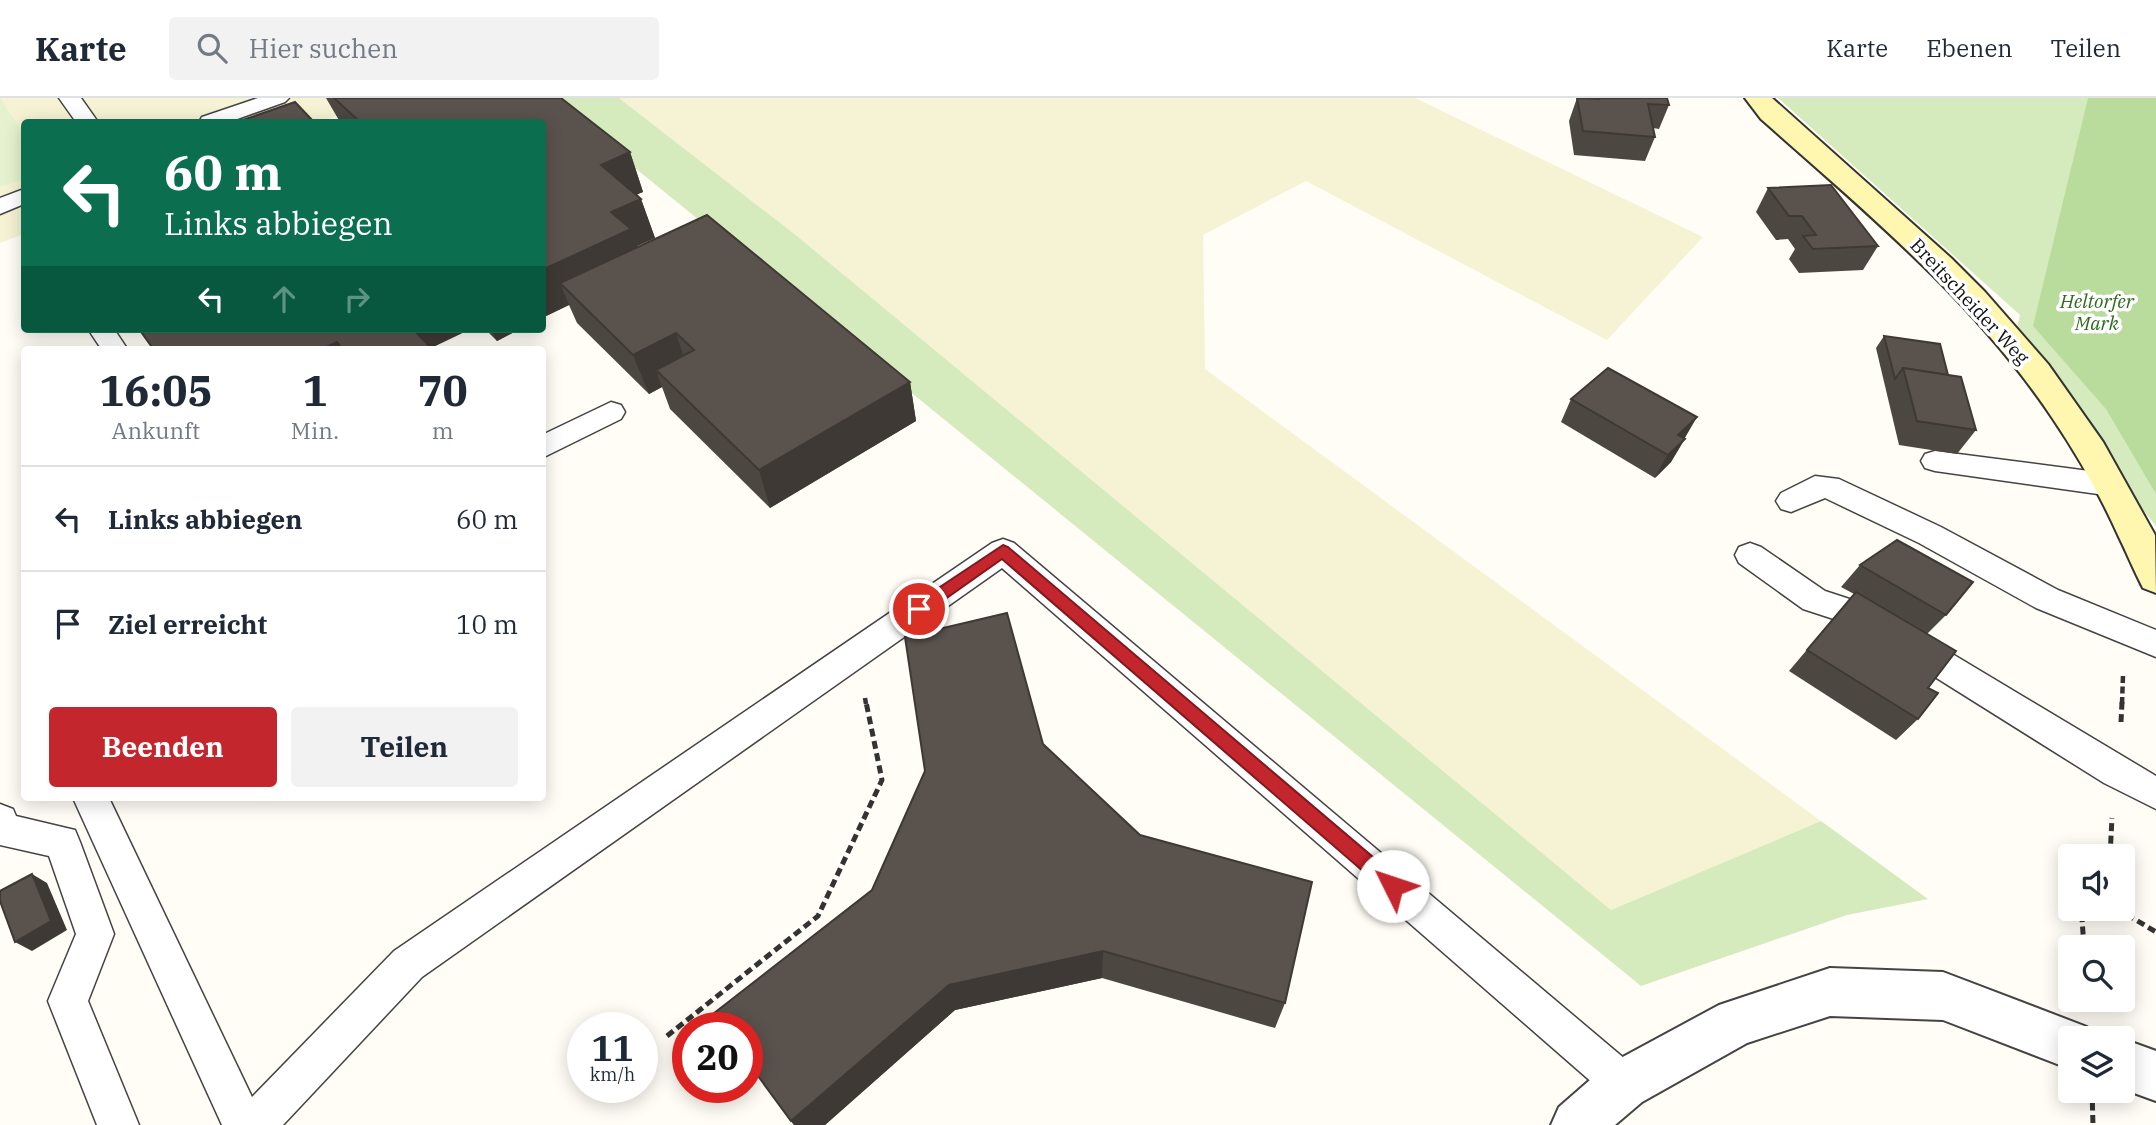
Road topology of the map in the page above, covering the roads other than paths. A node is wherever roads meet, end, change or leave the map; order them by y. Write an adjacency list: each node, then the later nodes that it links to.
1 (70, 98): 4 (lane)
2 (278, 98): 5 (lane)
3 (1758, 98): 11 (main road, Breitscheider Weg)
4 (84, 119)
5 (218, 119)
6 (21, 197): 7 (lane)
7 (0, 207)
8 (611, 412): 9 (lane)
9 (546, 446)
10 (1936, 461): 11 (lane)
11 (2112, 485): 14 (main road, Breitscheider Weg)
12 (1791, 501): 15 (lane)
13 (1750, 555): 16 (lane)
14 (2156, 578)
15 (2156, 644)
16 (2156, 793)
17 (92, 801): 24 (lane)
18 (0, 820): 23 (lane)
19 (2058, 1039): 22 (street)
20 (2135, 1068): 21 (street)
21 (2156, 1076)
22 (1624, 1084): 25 (lane); 26 (street)
23 (118, 1125)
24 (244, 1125)
25 (254, 1125)
26 (1577, 1125)

